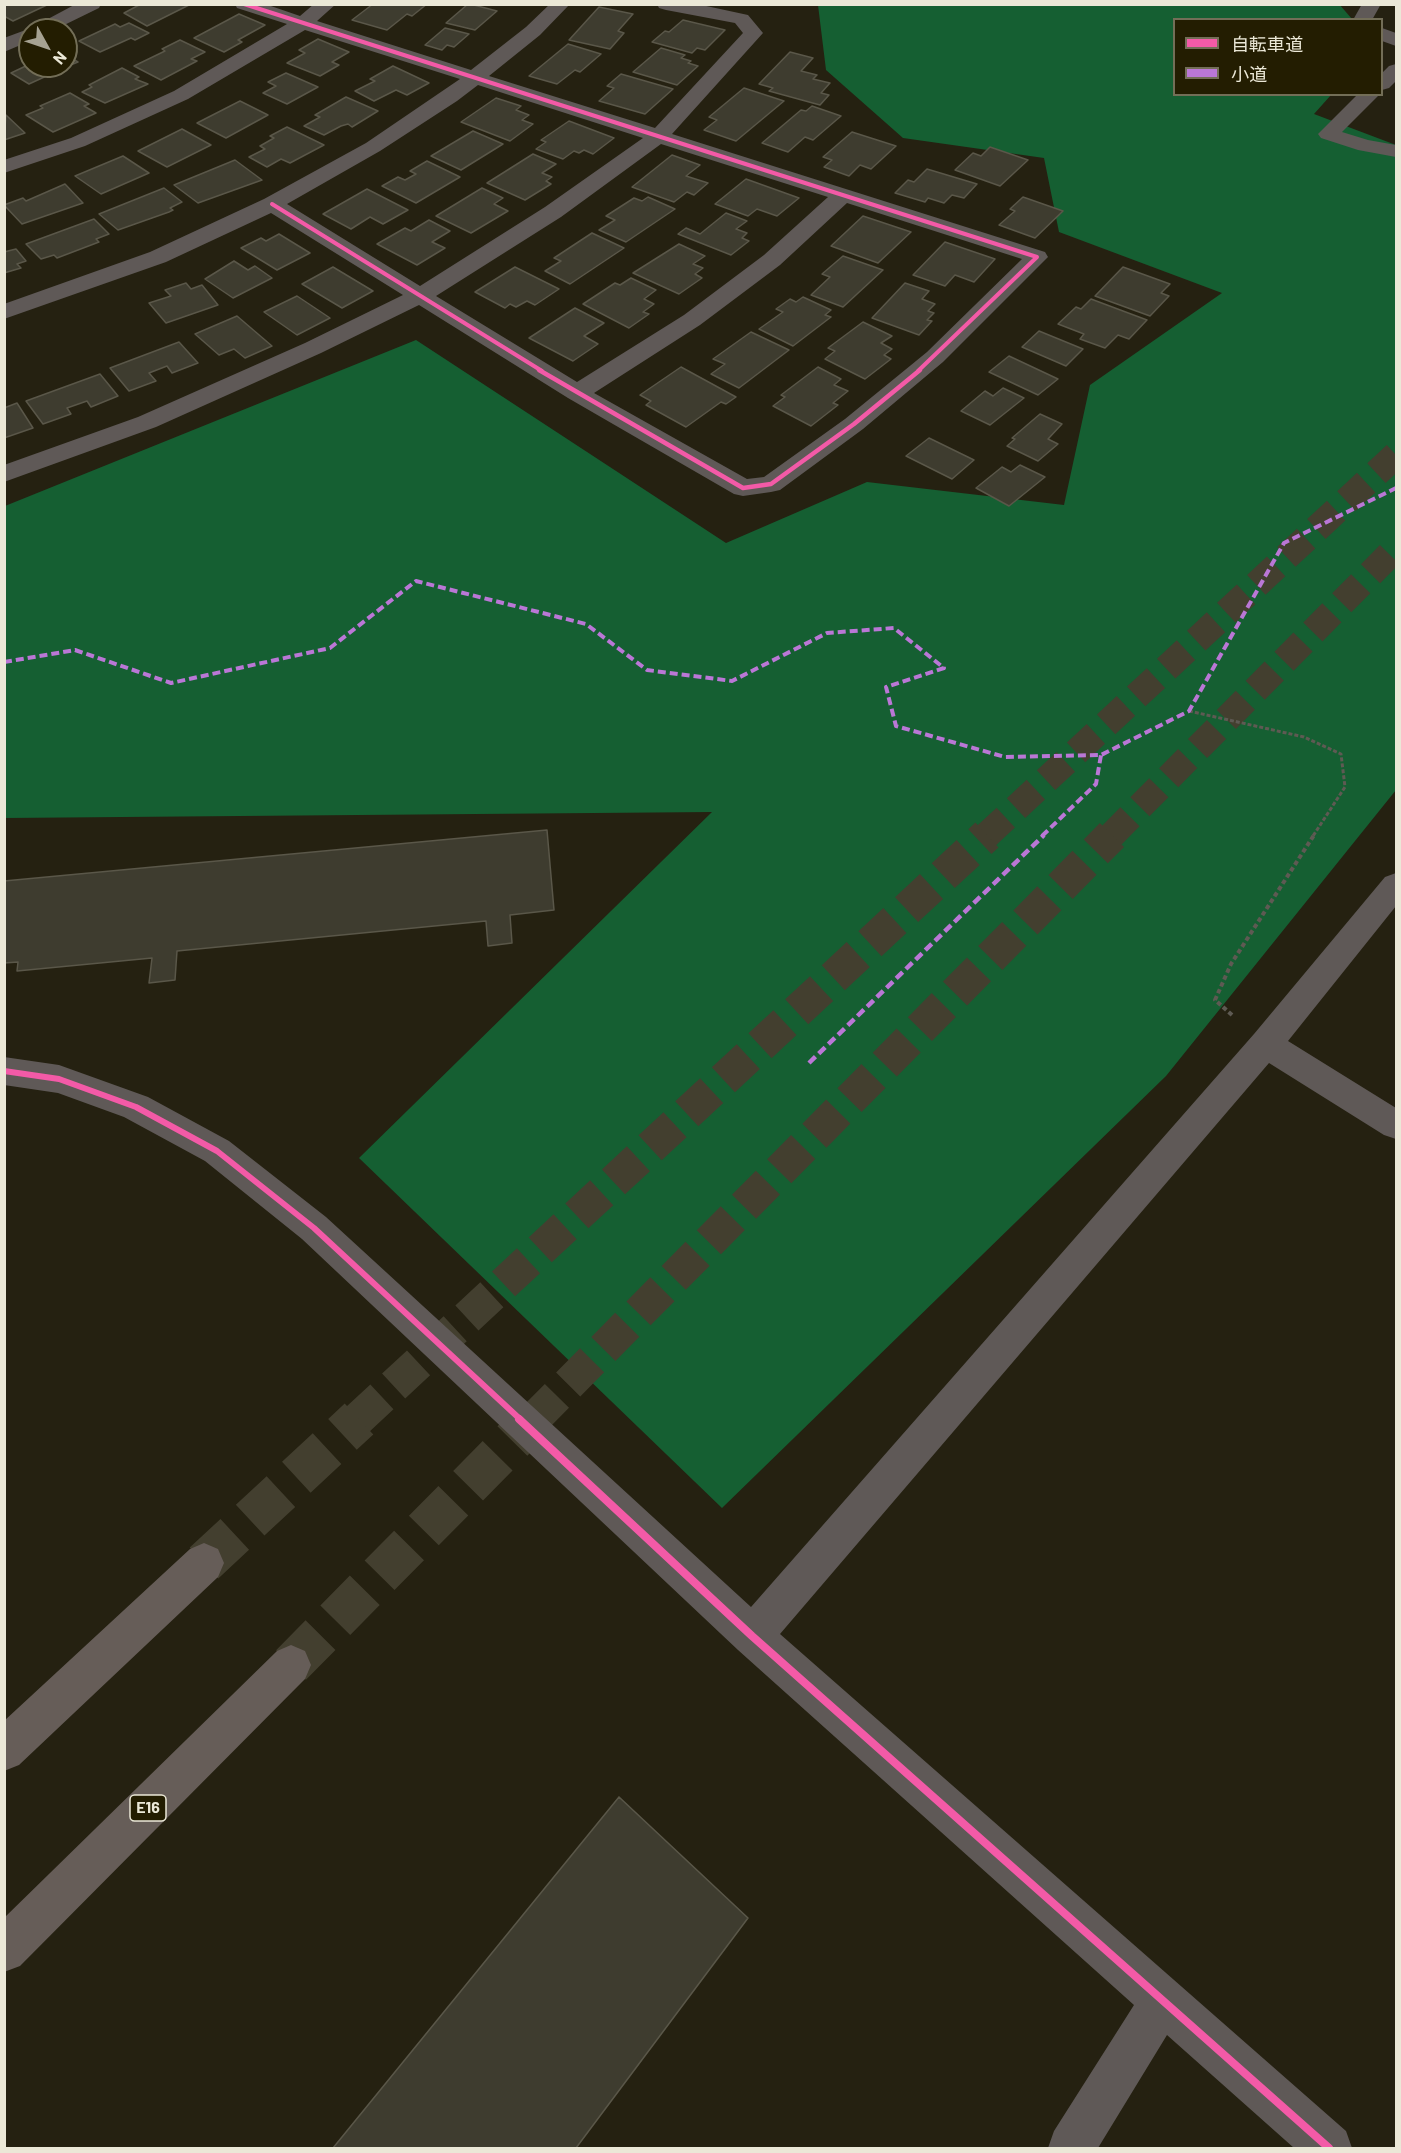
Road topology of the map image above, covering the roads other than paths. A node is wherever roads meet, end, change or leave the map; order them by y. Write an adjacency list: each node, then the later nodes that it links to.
1 (92, 4): 7 (street)
2 (244, 4): 9 (street)
3 (327, 4): 9 (street)
4 (561, 4): 13 (street)
5 (666, 4): 16 (street)
6 (1372, 4): 8 (street)
7 (63, 18)
8 (1363, 18)
9 (302, 23): 13 (street); 18 (street)
10 (18, 40): 11 (street)
11 (4, 46)
12 (1396, 70): 14 (street)
13 (477, 77): 16 (street); 20 (street)
14 (1383, 83)
15 (1368, 96): 17 (street)
16 (659, 136): 19 (street); 21 (street)
17 (1396, 151)
18 (4, 167)
19 (844, 194): 23 (street); 23 (street)
20 (272, 204): 21 (street); 22 (street)
21 (421, 295): 23 (street); 24 (street)
22 (4, 312)
23 (578, 393)
24 (4, 474)
25 (1396, 885): 26 (street)
26 (1266, 1044): 28 (street); 30 (street)
27 (4, 1071): 30 (street)
28 (1396, 1125)
29 (204, 1563): 32 (highway)
30 (752, 1636): 34 (street)
31 (291, 1665): 33 (highway, E16)
32 (4, 1750)
33 (4, 1950)
34 (1162, 2002): 35 (street); 36 (street)
35 (1071, 2148)
36 (1329, 2148)

